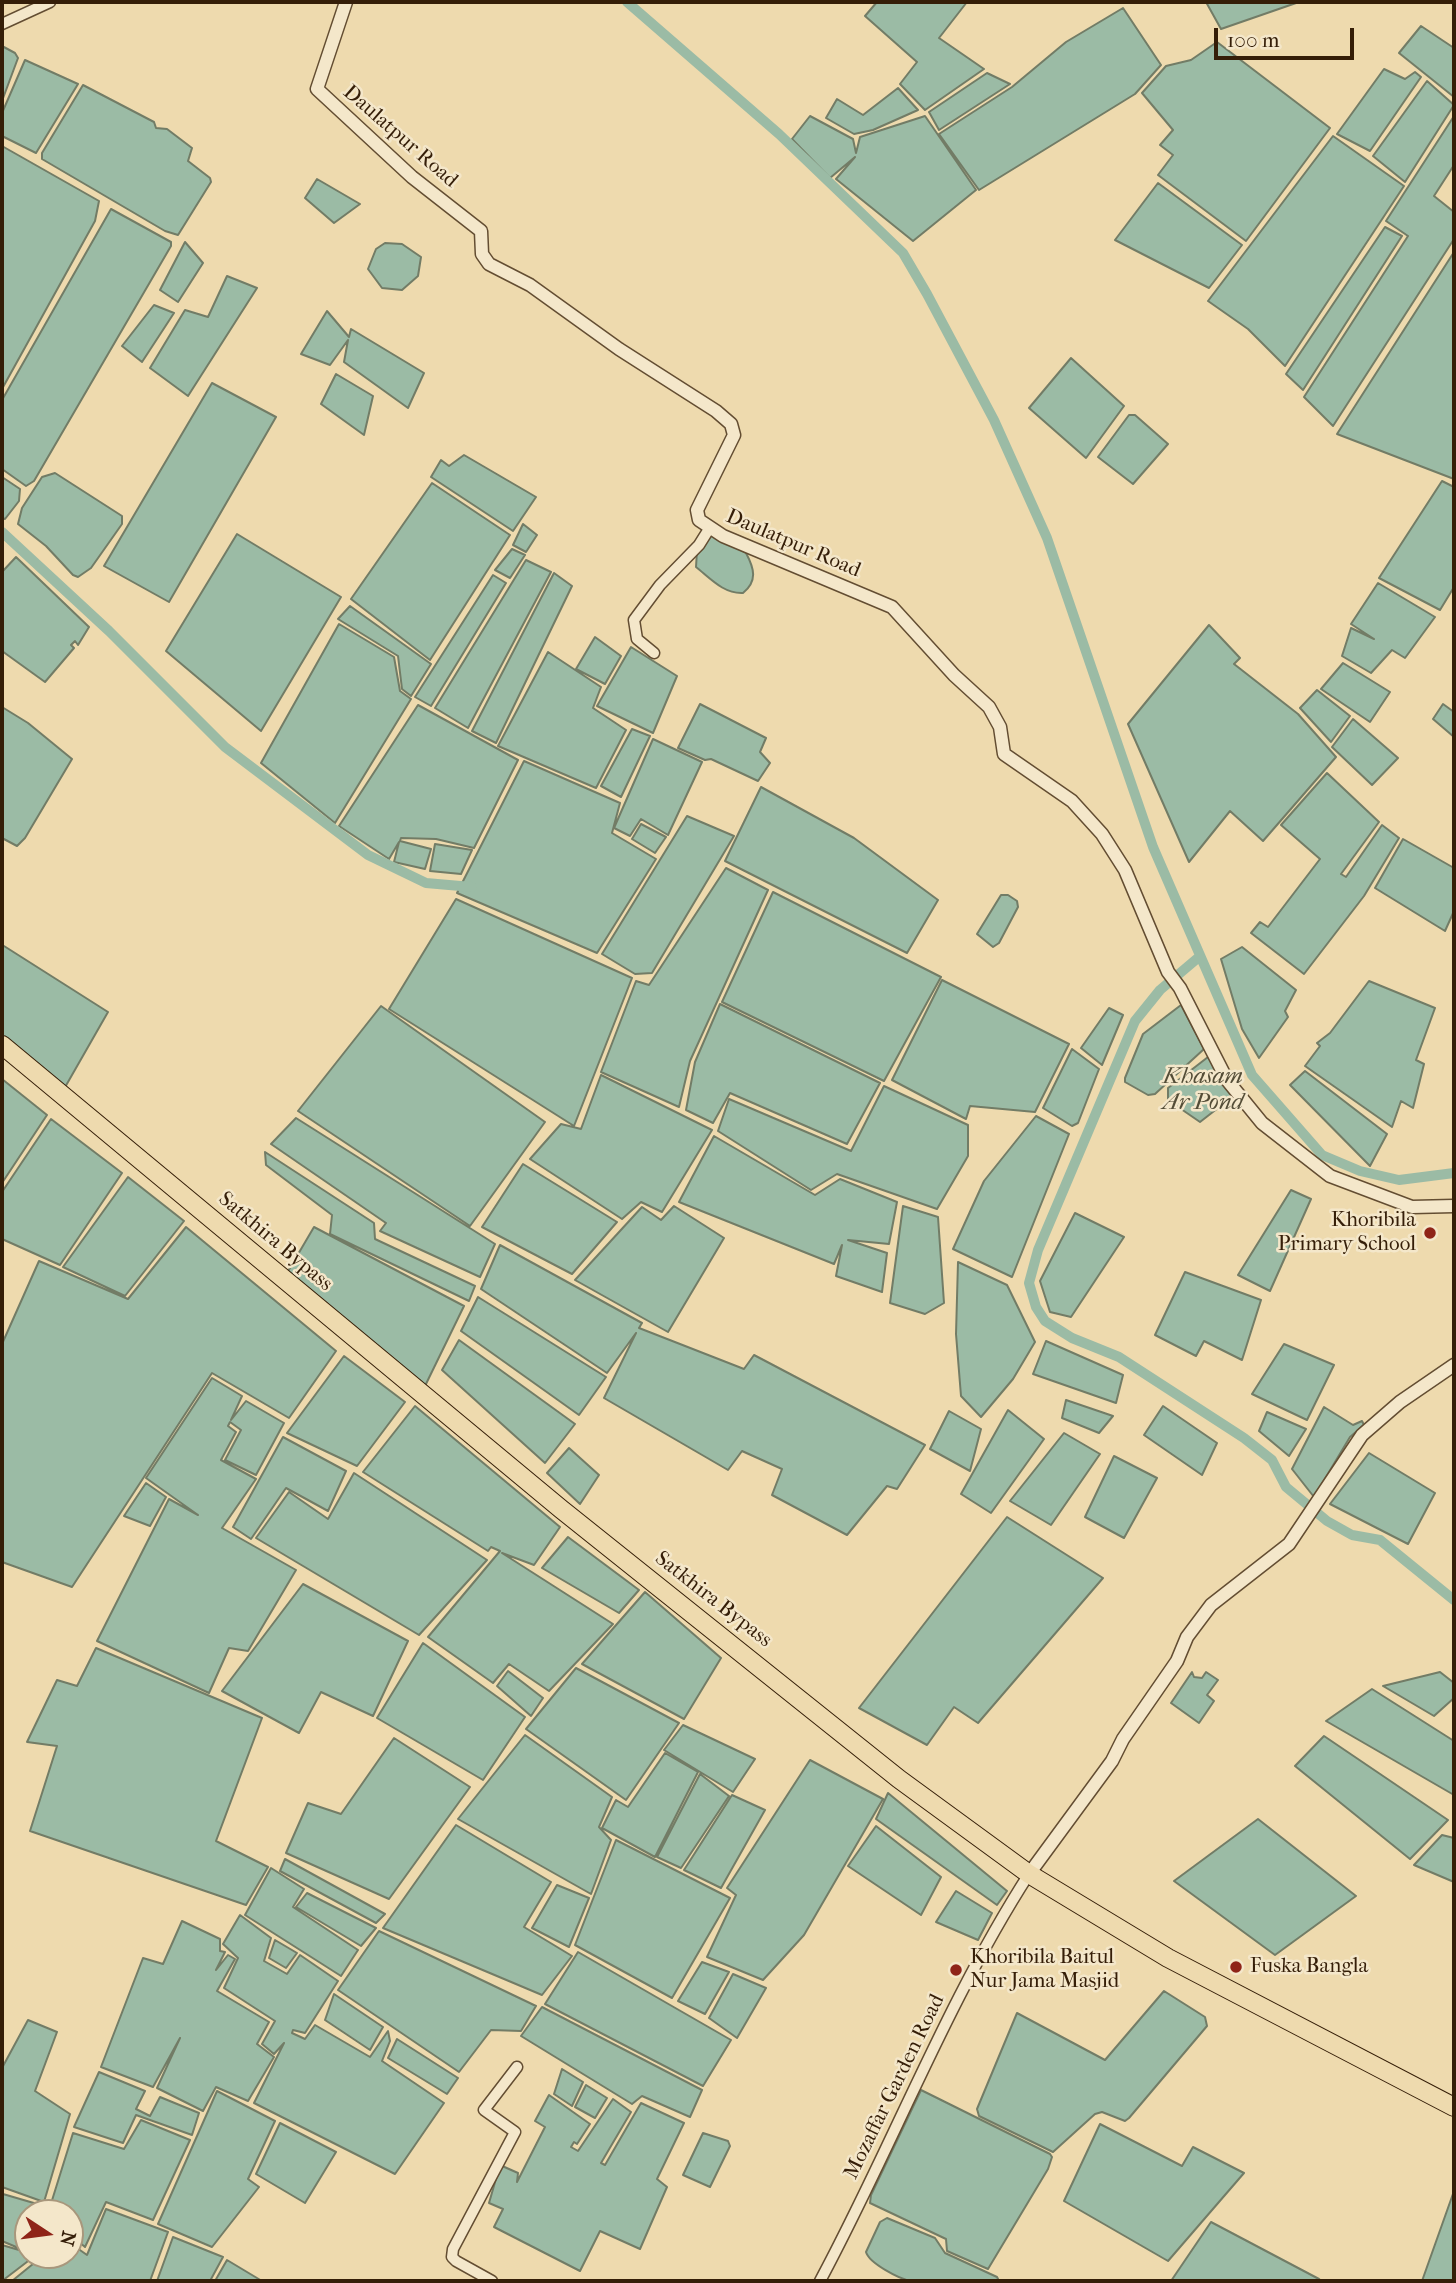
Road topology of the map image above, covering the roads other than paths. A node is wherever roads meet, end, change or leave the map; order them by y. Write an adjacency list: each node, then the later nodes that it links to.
1 (50, 2): 3 (street)
2 (346, 2): 4 (street, Daulatpur Road)
3 (2, 24)
4 (709, 529): 5 (street); 7 (street, Daulatpur Road)
5 (654, 653)
6 (2, 1045): 9 (highway, Satkhira Bypass)
7 (1454, 1206)
8 (1454, 1365): 9 (street)
9 (1029, 1874): 11 (highway, Satkhira Bypass); 13 (street, Mozaffar Garden Road)
10 (517, 2067): 12 (street)
11 (1454, 2107)
12 (492, 2281)
13 (820, 2281)

